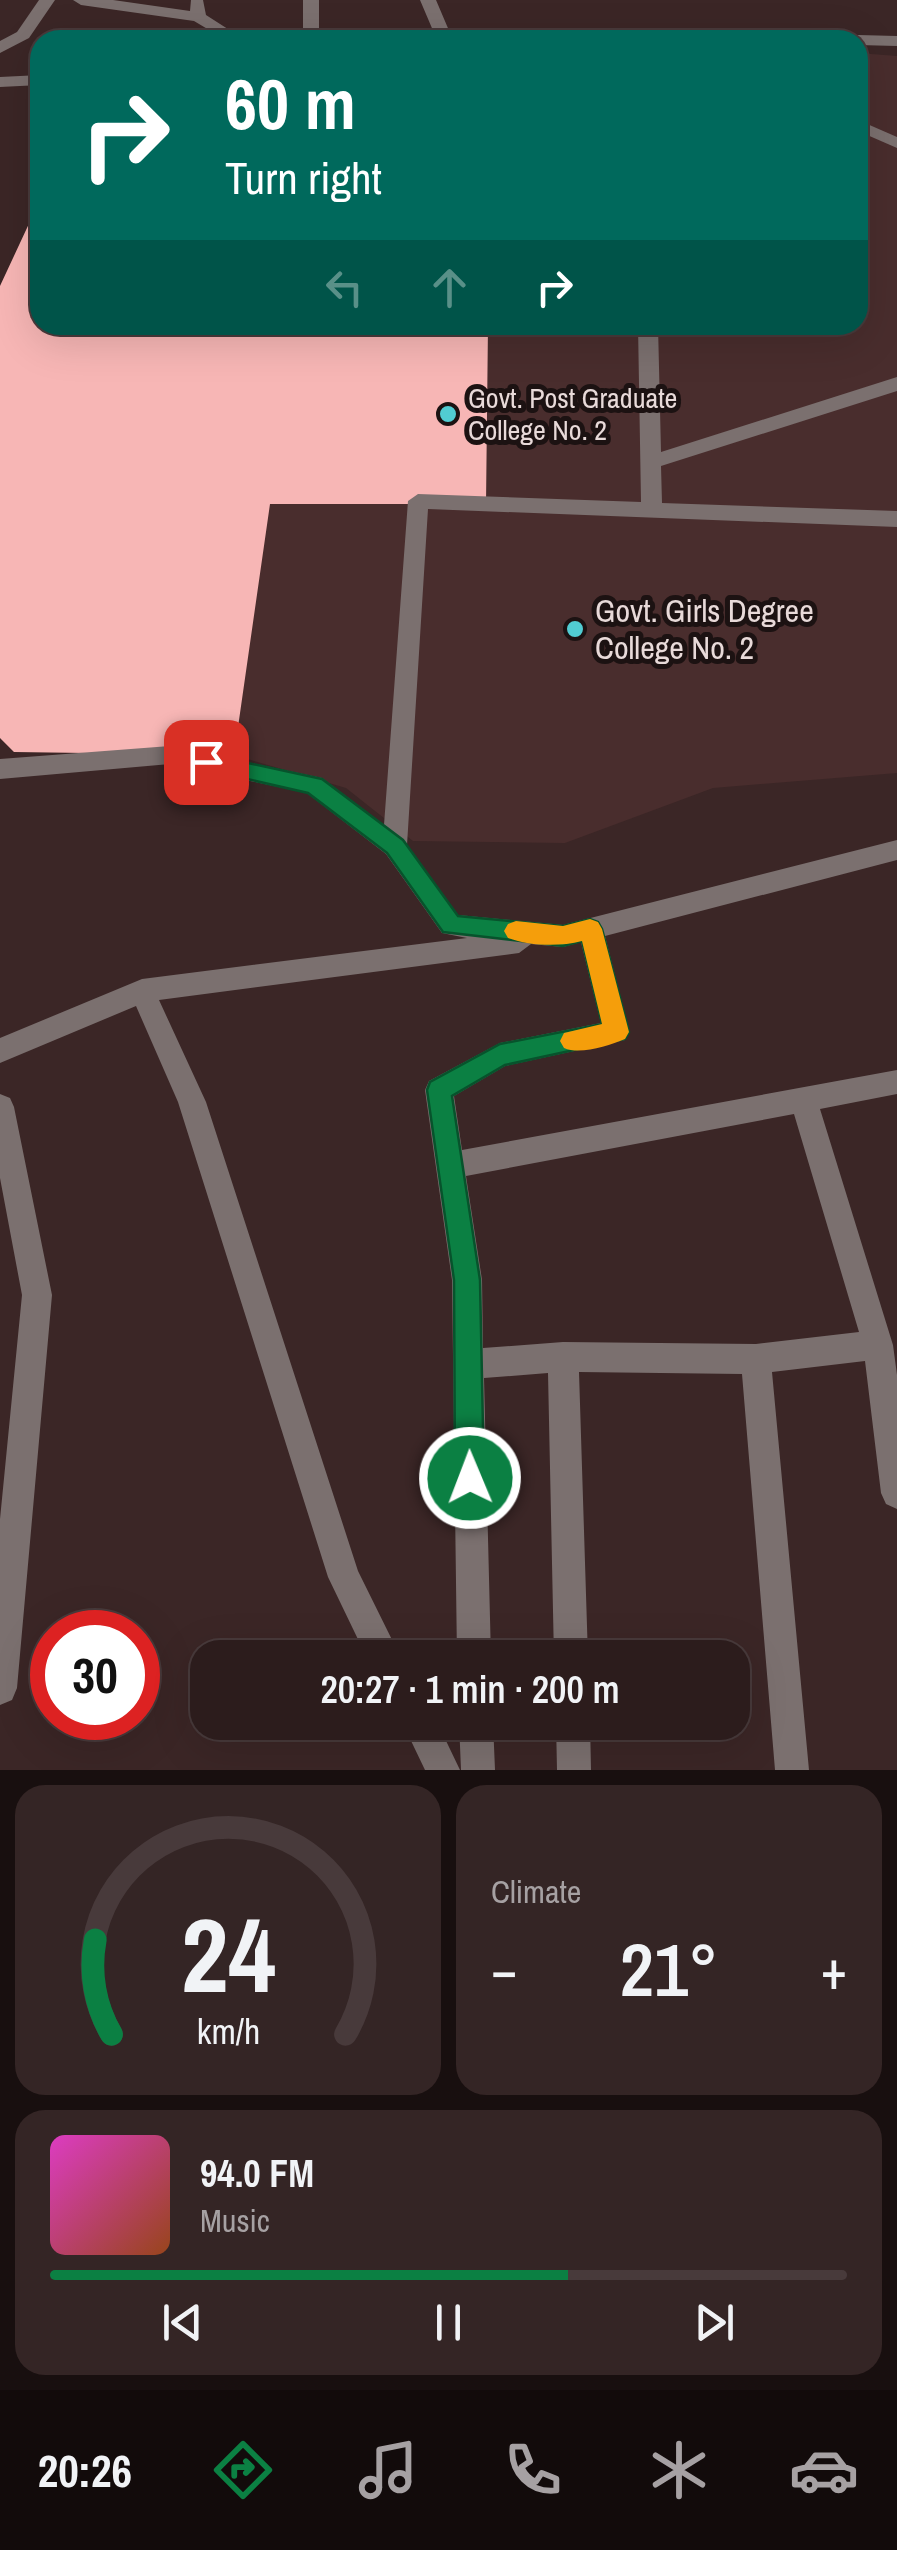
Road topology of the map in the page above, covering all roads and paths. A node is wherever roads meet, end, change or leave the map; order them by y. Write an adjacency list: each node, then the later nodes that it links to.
1 (47, 0): 11 (street)
2 (81, 0): 5 (street)
3 (311, 0): 7 (street)
4 (428, 0): 8 (street)
5 (197, 9): 6 (street)
6 (224, 30)
7 (311, 30)
8 (441, 30)
9 (868, 40): 10 (street)
10 (897, 41)
11 (0, 48)
12 (30, 80): 13 (street)
13 (0, 82)
14 (868, 129): 15 (street)
15 (897, 144)
16 (648, 335): 18 (street)
17 (897, 384): 18 (street)
18 (651, 462): 19 (street)
19 (652, 510): 20 (street); 22 (street)
20 (897, 519)
21 (0, 769): 22 (street)
22 (395, 847): 24 (street)
23 (897, 850): 24 (street)
24 (577, 932): 25 (street); 30 (street)
25 (142, 991): 26 (street); 36 (street)
26 (0, 1051)
27 (897, 1082): 28 (street)
28 (804, 1100): 30 (street); 31 (street)
29 (0, 1107): 39 (street)
30 (450, 1166): 34 (street)
31 (878, 1345): 33 (street); 35 (street)
32 (563, 1356): 33 (street); 34 (street); 38 (street)
33 (756, 1359): 46 (street)
34 (468, 1364): 37 (street)
35 (897, 1493)
36 (376, 1640)
37 (474, 1640)
38 (571, 1640)
39 (0, 1688)
40 (428, 1740): 43 (street)
41 (477, 1740): 44 (street)
42 (573, 1740): 45 (street)
43 (443, 1770)
44 (478, 1770)
45 (574, 1770)
46 (792, 1770)

